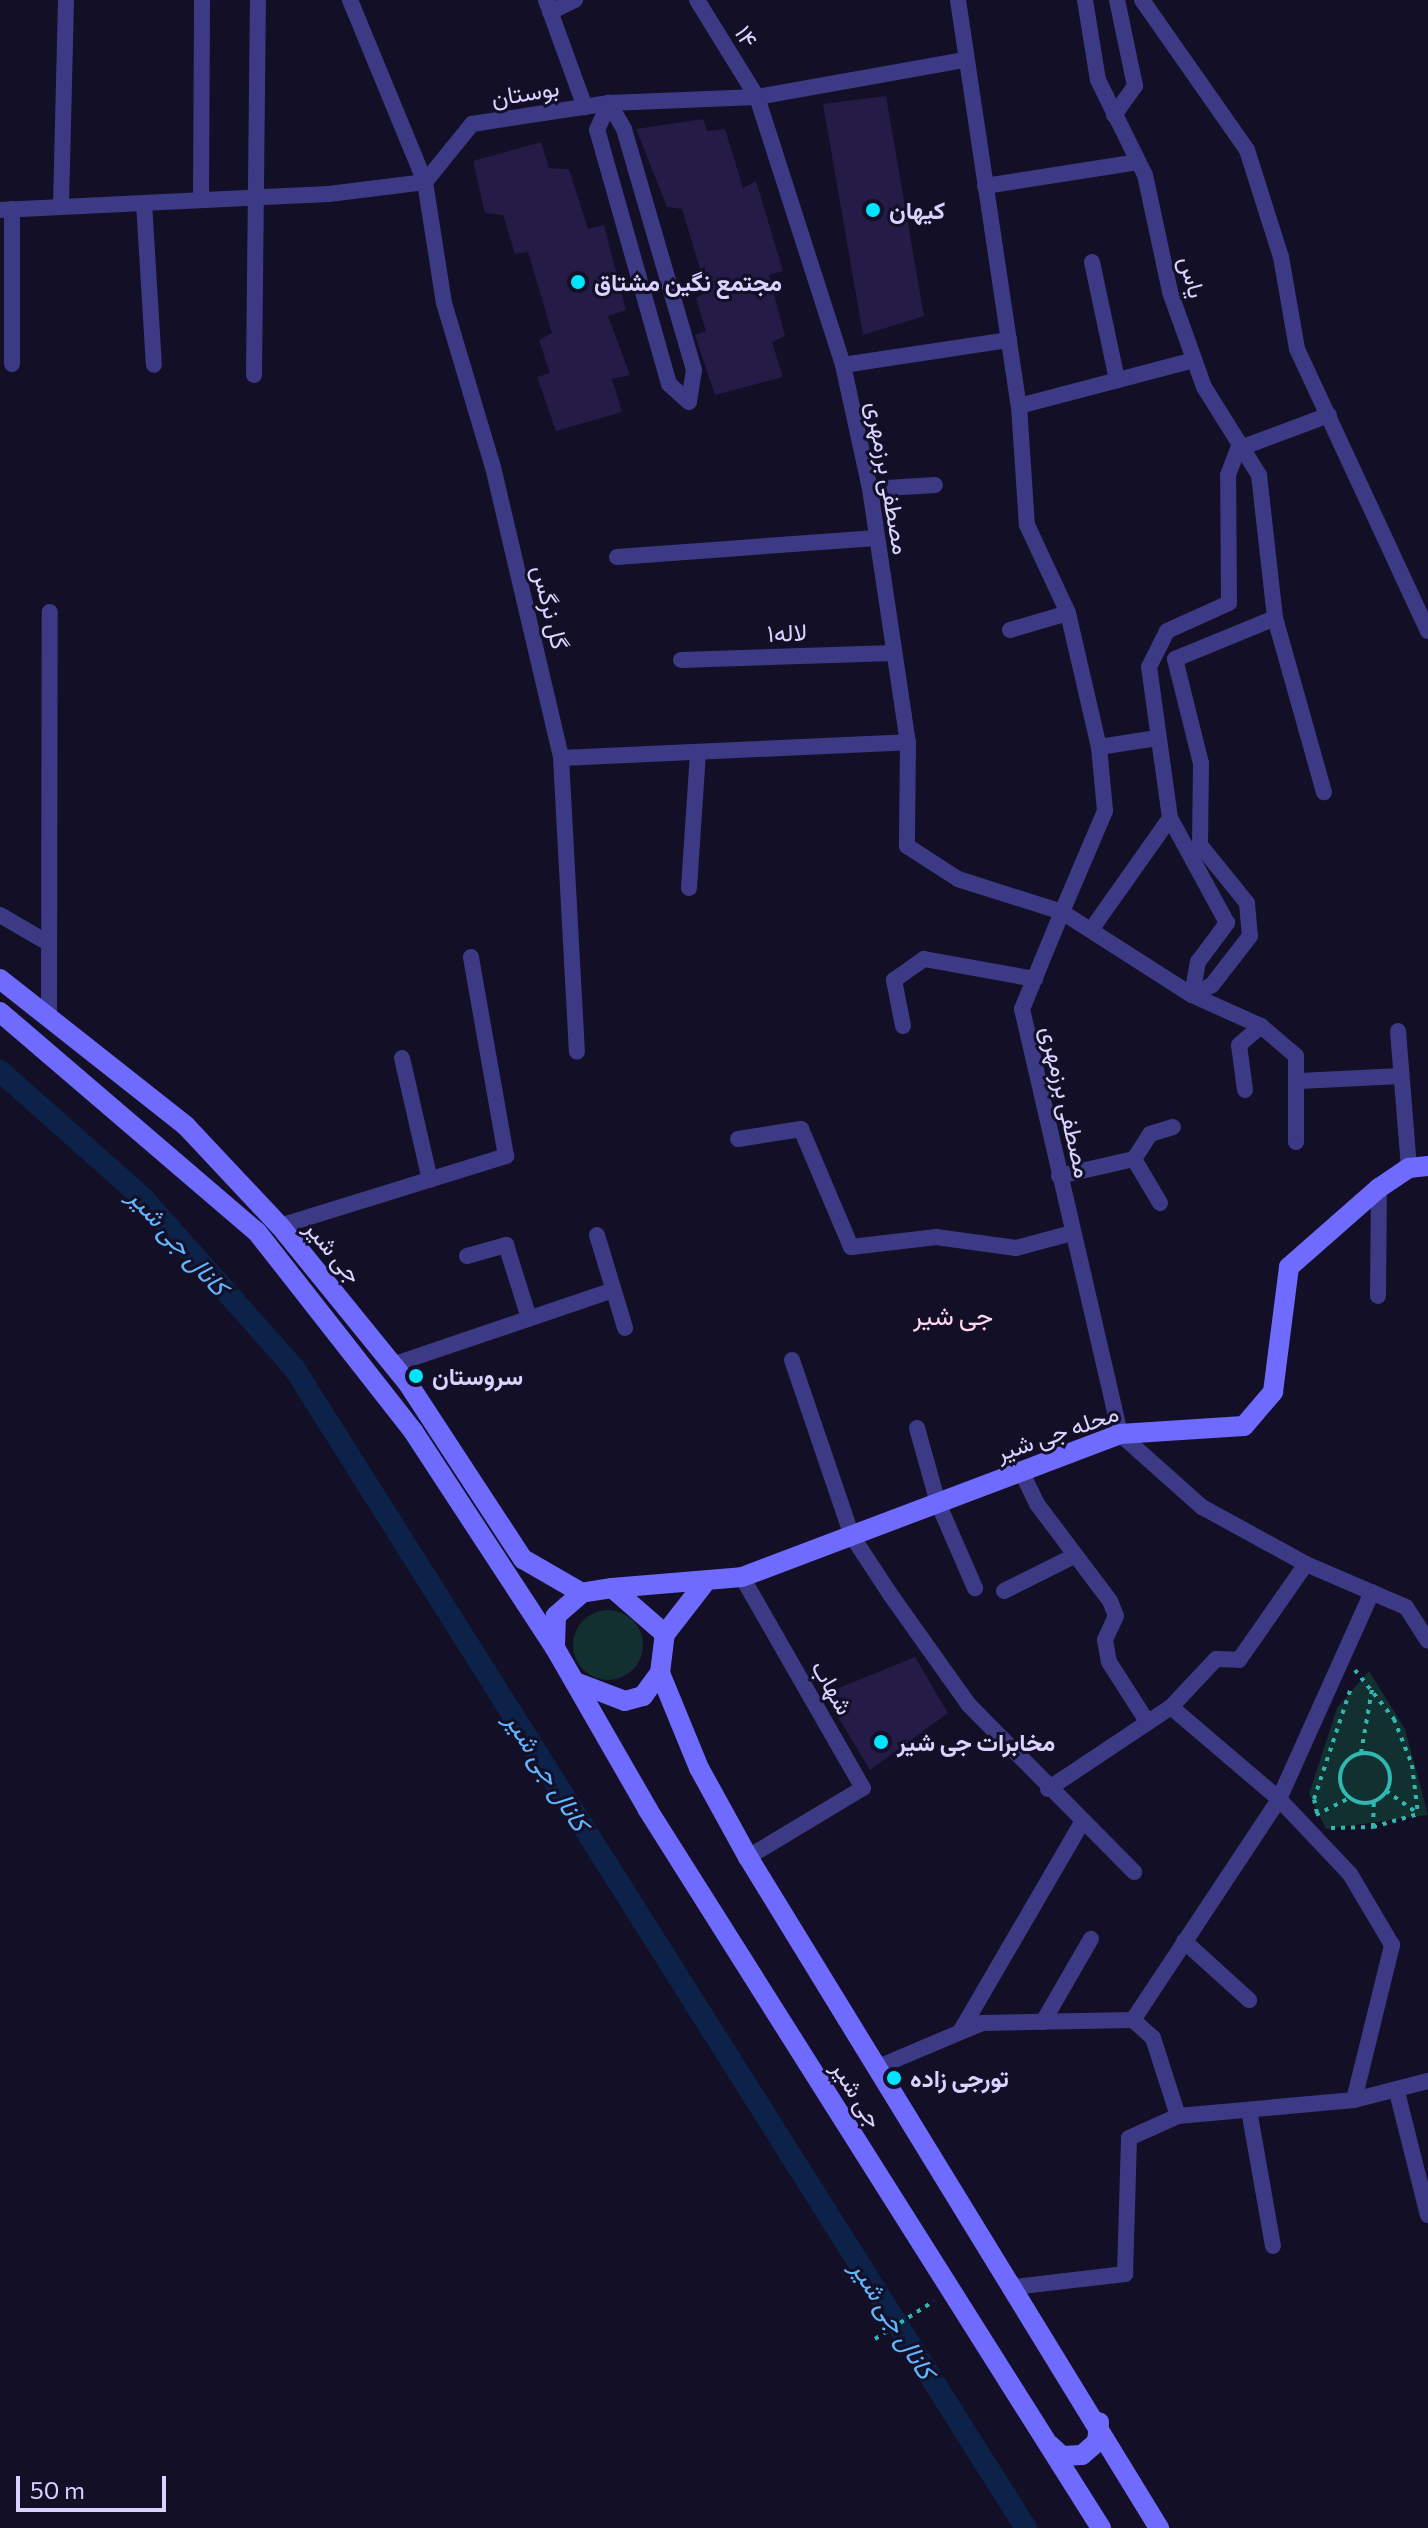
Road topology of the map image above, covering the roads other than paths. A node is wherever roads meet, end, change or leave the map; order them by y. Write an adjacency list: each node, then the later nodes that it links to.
1 (66, 0): 23 (street)
2 (202, 0): 21 (street)
3 (258, 0): 20 (street)
4 (350, 0): 18 (street, گل نرگس)
5 (575, 0): 11 (street)
6 (697, 0): 13 (street, ۱۴)
7 (958, 0): 12 (street)
8 (1085, 0): 16 (street, یاس)
9 (1117, 0): 16 (street)
10 (1142, 0): 34 (street)
11 (548, 6): 15 (street)
12 (965, 60): 13 (street, بوستان); 19 (street)
13 (757, 97): 14 (street, بوستان); 30 (street)
14 (609, 103): 14 (street); 15 (street, بوستان)
15 (585, 107): 18 (street, بوستان)
16 (1114, 115): 17 (street, یاس)
17 (1138, 162): 19 (street); 27 (street, یاس)
18 (425, 182): 20 (street); 51 (street, گل نرگس)
19 (985, 186): 26 (street)
20 (257, 198): 21 (street); 31 (street)
21 (201, 200): 22 (street)
22 (144, 203): 23 (street); 29 (street)
23 (61, 205): 24 (street)
24 (6, 210): 28 (street)
25 (1092, 262): 32 (street)
26 (1009, 340): 30 (street); 33 (street)
27 (1194, 360): 32 (street); 35 (street, یاس)
28 (12, 364)
29 (154, 365)
30 (843, 365): 37 (street, مصطفی برزمهری)
31 (254, 375)
32 (1117, 380): 33 (street)
33 (1019, 406): 41 (street)
34 (1329, 415): 35 (street); 44 (street)
35 (1238, 449): 42 (street, یاس); 47 (street)
36 (935, 485): 37 (street)
37 (870, 489): 38 (street, مصطفی برزمهری)
38 (876, 538): 39 (street); 45 (street, مصطفی برزمهری)
39 (617, 557)
40 (50, 612): 58 (street)
41 (1068, 613): 43 (street); 49 (street)
42 (1275, 618): 52 (street, یاس); 62 (street)
43 (1010, 630)
44 (1428, 631)
45 (894, 653): 46 (street, لاله۱); 48 (street, مصطفی برزمهری)
46 (681, 660)
47 (1157, 738): 49 (street); 53 (street)
48 (908, 742): 50 (street); 55 (street, مصطفی برزمهری)
49 (1099, 747): 55 (street)
50 (698, 752): 51 (street); 54 (street)
51 (561, 758): 68 (street, گل نرگس)
52 (1324, 792)
53 (1170, 818): 57 (street); 62 (street)
54 (689, 888)
55 (1062, 912): 57 (street); 61 (street, مصطفی برزمهری)
56 (0, 915): 58 (street)
57 (1091, 930): 62 (street)
58 (43, 940): 64 (street)
59 (471, 957): 79 (street)
60 (0, 979): 64 (main road, جی شیر)
61 (1035, 979): 65 (street); 78 (street, مصطفی برزمهری)
62 (1192, 995): 66 (street)
63 (0, 1012): 108 (main road, جی شیر)
64 (49, 1017): 82 (main road, جی شیر)
65 (903, 1026)
66 (1261, 1026): 71 (street); 72 (street)
67 (1398, 1031): 70 (street)
68 (577, 1052)
69 (402, 1058): 79 (street)
70 (1401, 1076): 71 (street); 77 (street)
71 (1299, 1081): 75 (street)
72 (1245, 1090)
73 (1173, 1127): 76 (street)
74 (738, 1139): 83 (street)
75 (1296, 1142)
76 (1134, 1159): 78 (street); 81 (street)
77 (1418, 1167): 80 (main road, محله جی شیر)
78 (1059, 1176): 83 (street, مصطفی برزمهری)
79 (430, 1180): 82 (street)
80 (1379, 1188): 87 (street); 93 (main road, محله جی شیر)
81 (1160, 1203)
82 (280, 1226): 91 (main road, جی شیر)
83 (1072, 1233): 93 (street, مصطفی برزمهری)
84 (597, 1235): 86 (street)
85 (467, 1256): 88 (street)
86 (613, 1290): 88 (street); 89 (street)
87 (1378, 1296)
88 (529, 1318): 91 (street)
89 (625, 1328)
90 (792, 1360): 96 (street)
91 (392, 1365): 105 (main road, جی شیر)
92 (917, 1428): 95 (street)
93 (1120, 1434): 94 (main road, محله جی شیر); 98 (street)
94 (1021, 1471): 95 (main road, محله جی شیر); 97 (street)
95 (938, 1503): 96 (main road, محله جی شیر); 102 (street)
96 (852, 1536): 99 (main road, محله جی شیر); 113 (street)
97 (1074, 1556): 103 (street); 112 (street)
98 (1306, 1564): 104 (street); 111 (street)
99 (742, 1577): 100 (main road, محله جی شیر); 116 (street, شهاب)
100 (703, 1585): 101 (main road, محله جی شیر); 106 (main road)
101 (612, 1588): 105 (main road); 106 (main road)
102 (975, 1588)
103 (1004, 1591)
104 (1372, 1592): 107 (street); 114 (street)
105 (582, 1593): 108 (main road)
106 (665, 1634): 109 (main road)
107 (1428, 1641)
108 (555, 1648): 110 (main road)
109 (660, 1673): 110 (main road); 116 (main road, جی شیر)
110 (578, 1683): 134 (main road, جی شیر)
111 (1171, 1707): 112 (street); 114 (street)
112 (1148, 1723): 113 (street)
113 (1048, 1789): 115 (street)
114 (1279, 1799): 119 (street); 127 (street)
115 (1082, 1822): 117 (street); 123 (street)
116 (748, 1857): 124 (main road, جی شیر)
117 (1134, 1872)
118 (1091, 1939): 122 (street)
119 (1184, 1941): 120 (street); 121 (street)
120 (1249, 2000)
121 (1133, 2020): 122 (street); 129 (street)
122 (1043, 2022): 123 (street)
123 (960, 2032): 124 (street)
124 (878, 2067): 132 (main road, جی شیر)
125 (1428, 2081): 126 (street)
126 (1397, 2092): 127 (street); 130 (street)
127 (1354, 2100): 128 (street)
128 (1249, 2110): 129 (street); 131 (street)
129 (1178, 2116): 132 (street)
130 (1428, 2215)
131 (1273, 2246)
132 (1014, 2287): 133 (main road, جی شیر)
133 (1099, 2422): 134 (main road); 136 (main road, جی شیر)
134 (1047, 2443): 135 (main road, جی شیر)
135 (1101, 2528)
136 (1159, 2528)

